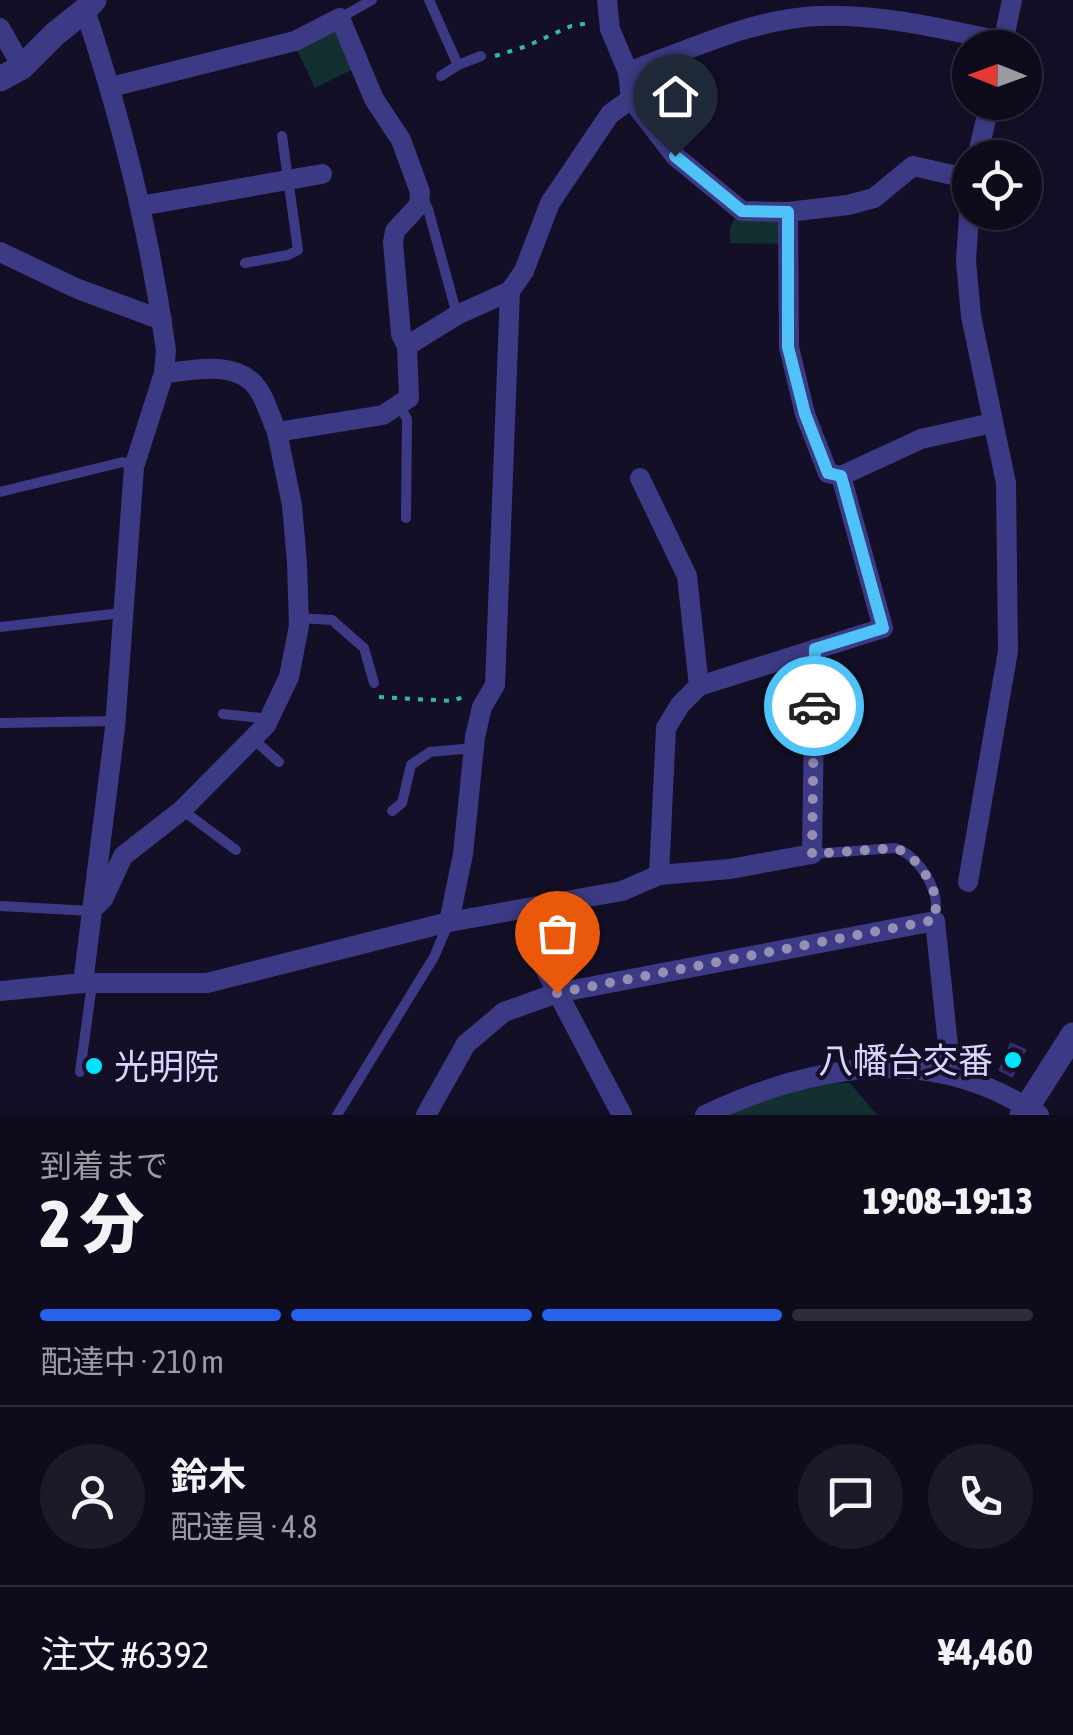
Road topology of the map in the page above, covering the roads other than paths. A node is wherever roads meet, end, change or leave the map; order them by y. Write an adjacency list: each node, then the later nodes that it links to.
1 (372, 0): 6 (lane)
2 (430, 0): 11 (lane)
3 (1012, 0): 8 (street)
4 (90, 5): 13 (street); 15 (street)
5 (608, 11): 12 (street)
6 (340, 18): 15 (street); 21 (street)
7 (0, 28): 13 (street)
8 (1006, 30)
9 (952, 33): 12 (street)
10 (481, 56): 11 (lane)
11 (458, 65): 14 (lane)
12 (628, 72): 16 (street)
13 (11, 73)
14 (441, 76)
15 (111, 87): 22 (street)
16 (631, 99): 23 (street); 27 (street)
17 (282, 136): 20 (lane)
18 (322, 174): 20 (street)
19 (952, 174): 23 (street)
20 (288, 179): 22 (street); 26 (lane)
21 (420, 192): 28 (lane); 30 (street)
22 (140, 206): 29 (street)
23 (788, 212): 36 (street)
24 (968, 230): 33 (street)
25 (0, 252): 29 (street)
26 (244, 263)
27 (510, 291): 30 (street); 51 (street)
28 (454, 304)
29 (162, 320): 31 (street)
30 (407, 346): 32 (street)
31 (164, 373): 34 (street); 35 (street)
32 (399, 404): 34 (street); 39 (lane)
33 (992, 423): 36 (street); 58 (street)
34 (277, 432): 41 (street)
35 (134, 467): 38 (lane); 40 (street)
36 (841, 476): 43 (street)
37 (640, 478): 45 (street)
38 (0, 492)
39 (406, 518)
40 (122, 613): 42 (lane); 48 (street)
41 (299, 618): 44 (lane); 47 (street)
42 (0, 627)
43 (815, 649): 45 (street); 56 (street)
44 (374, 684)
45 (698, 686): 57 (street)
46 (222, 714): 47 (lane)
47 (270, 719): 50 (street)
48 (115, 721): 49 (lane); 60 (street)
49 (0, 723)
50 (253, 739): 52 (lane); 53 (street)
51 (474, 748): 54 (lane); 62 (street)
52 (279, 762)
53 (182, 810): 55 (lane); 60 (street)
54 (392, 810)
55 (236, 850)
56 (812, 854): 57 (street); 61 (lane)
57 (659, 875): 62 (street)
58 (968, 882)
59 (0, 906): 60 (lane)
60 (92, 911): 64 (street)
61 (935, 920): 66 (street); 69 (street)
62 (448, 922): 64 (street); 71 (lane)
63 (533, 946): 66 (street)
64 (88, 983): 65 (street); 68 (lane)
65 (0, 991)
66 (557, 993): 72 (street); 73 (street)
67 (1073, 1035): 70 (street)
68 (80, 1072)
69 (951, 1074): 70 (street); 74 (street)
70 (1030, 1112)
71 (337, 1115)
72 (426, 1115)
73 (622, 1115)
74 (705, 1115)

